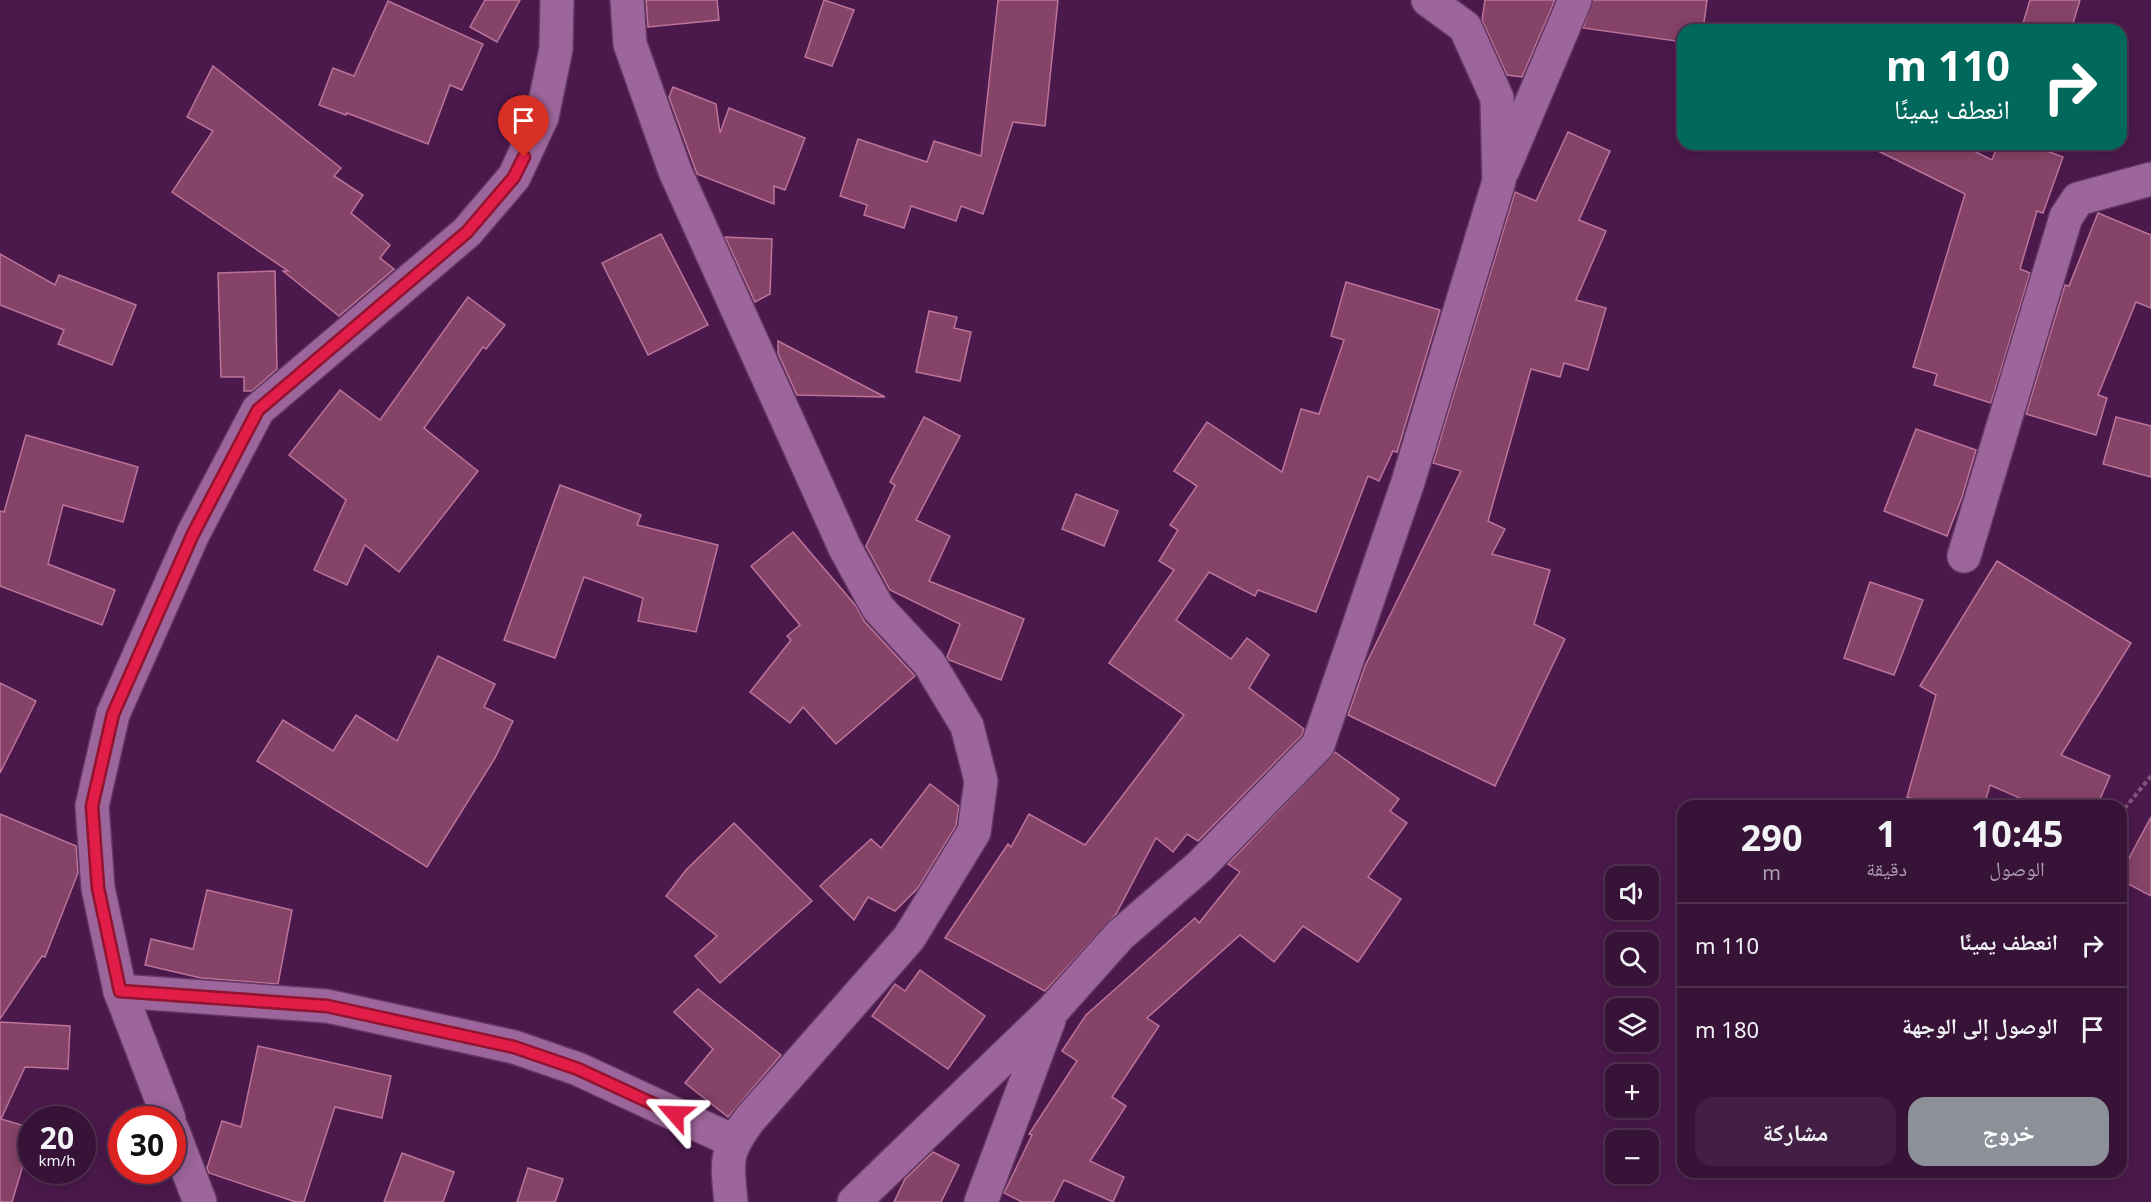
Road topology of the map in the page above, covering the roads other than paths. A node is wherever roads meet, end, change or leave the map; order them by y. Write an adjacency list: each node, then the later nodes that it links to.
1 (557, 0): 8 (street)
2 (627, 0): 11 (street)
3 (1428, 0): 6 (street)
4 (1575, 0): 6 (street)
5 (2151, 179): 7 (street)
6 (1499, 181): 9 (street)
7 (1964, 556)
8 (120, 991): 10 (street); 11 (street)
9 (1053, 1010): 15 (street); 16 (street)
10 (164, 1106)
11 (734, 1141): 14 (street)
12 (186, 1166): 13 (street)
13 (200, 1202)
14 (731, 1202)
15 (854, 1202)
16 (981, 1202)

